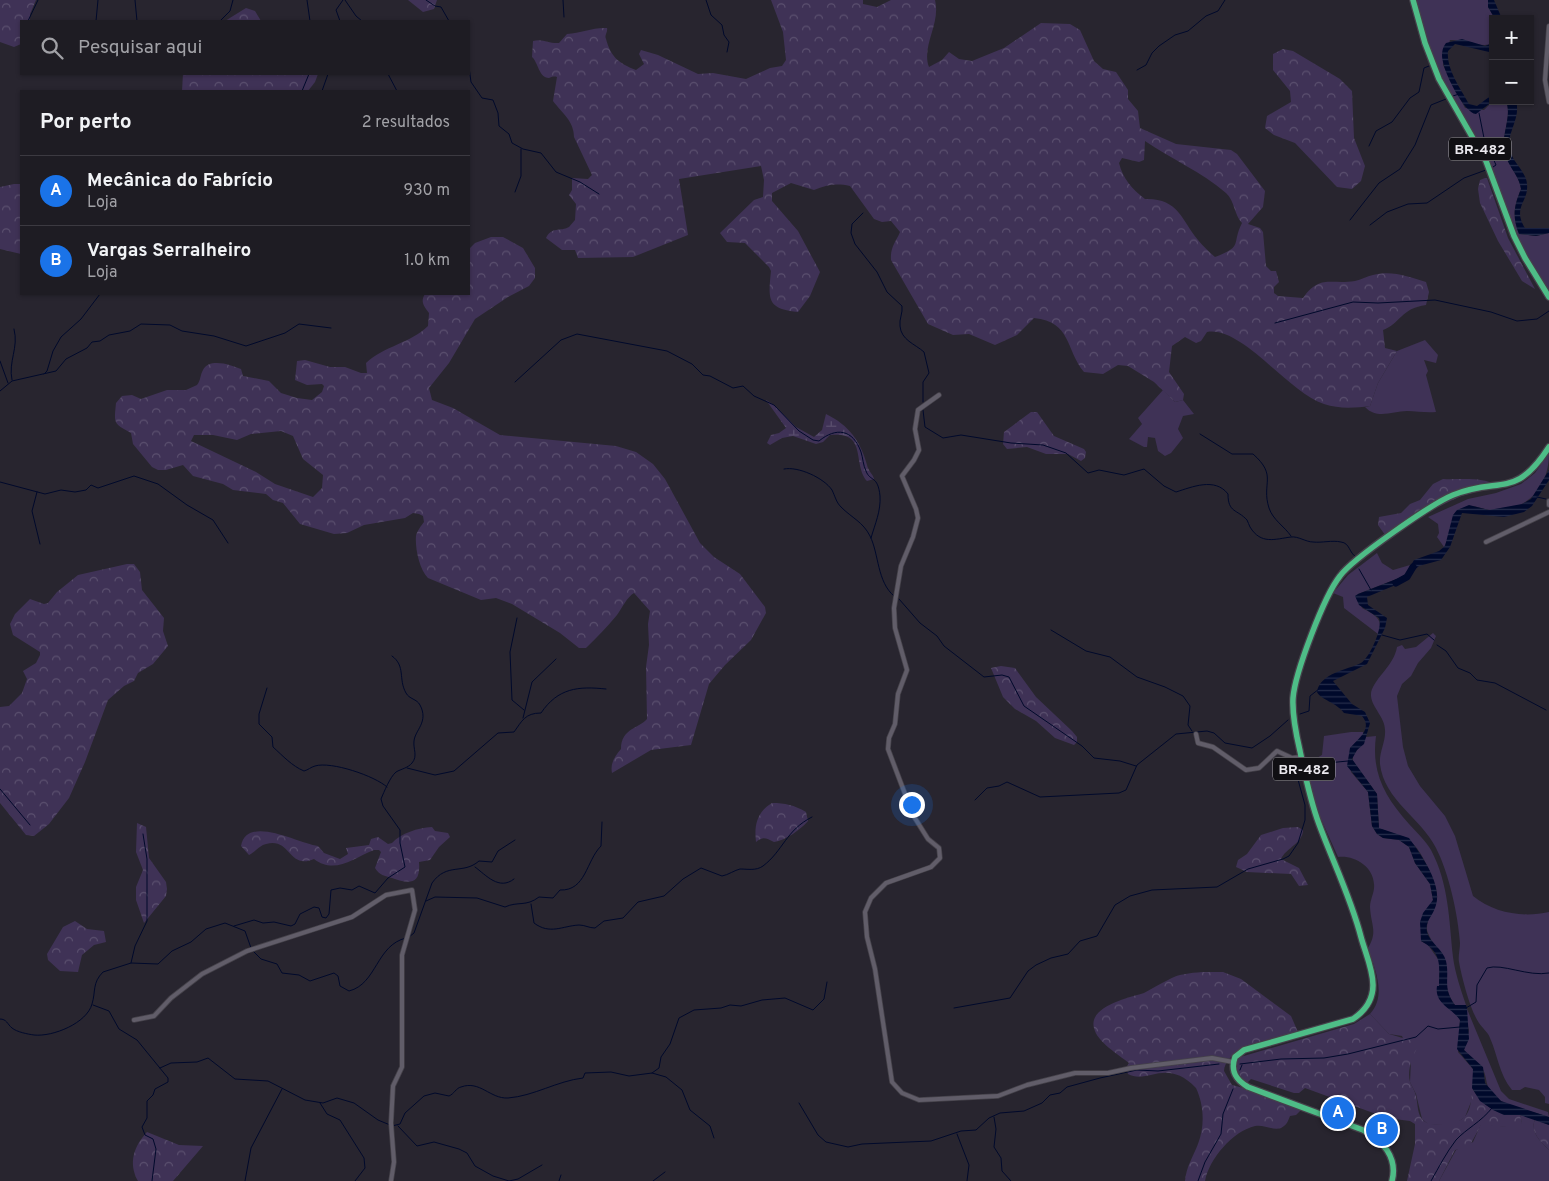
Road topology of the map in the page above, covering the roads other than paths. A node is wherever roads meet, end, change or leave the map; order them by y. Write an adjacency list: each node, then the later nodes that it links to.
1 (1413, 0): 4 (highway, BR-482)
2 (1549, 26): 3 (street)
3 (1549, 102)
4 (1549, 296)
5 (939, 395): 14 (street)
6 (1549, 447): 12 (highway, BR-482)
7 (1549, 501): 8 (street)
8 (1549, 505)
9 (1549, 512): 10 (street)
10 (1486, 542)
11 (1196, 734): 12 (street)
12 (1301, 757): 14 (highway, BR-482)
13 (134, 1020): 15 (street)
14 (1233, 1062): 16 (highway)
15 (391, 1181)
16 (1392, 1181)

